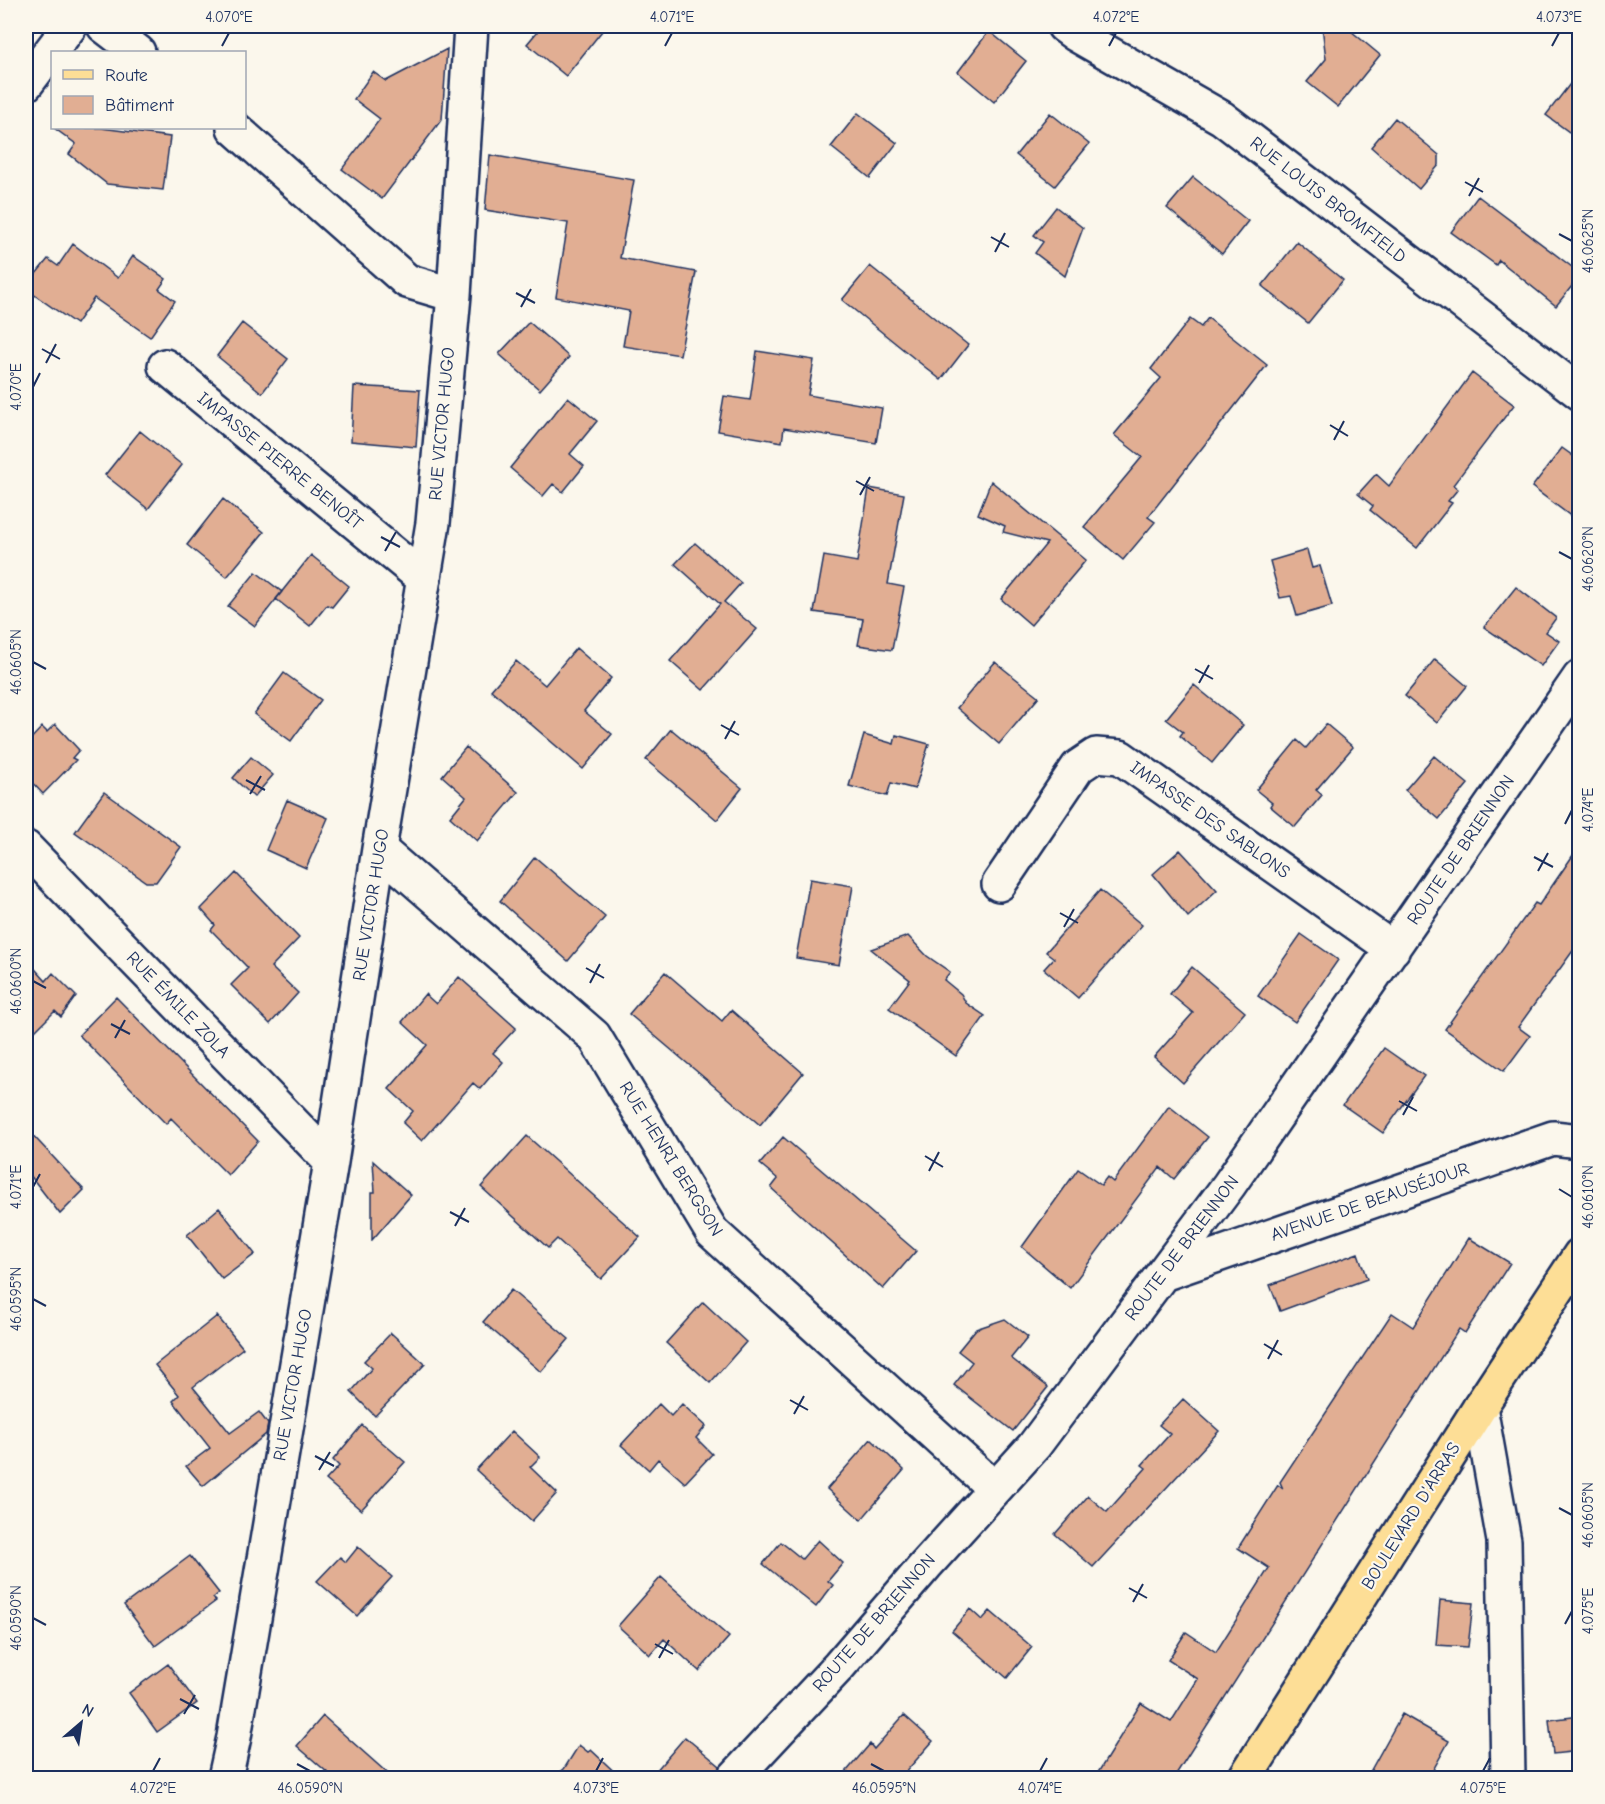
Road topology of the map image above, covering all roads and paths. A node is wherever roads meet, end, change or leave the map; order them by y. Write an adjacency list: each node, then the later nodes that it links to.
1 (70, 26): 6 (street)
2 (104, 26): 7 (street)
3 (471, 26): 10 (street, RUE VICTOR HUGO)
4 (1064, 26): 12 (street, RUE LOUIS BROMFIELD)
5 (51, 51): 8 (street)
6 (51, 51)
7 (137, 51)
8 (26, 84)
9 (235, 129): 10 (street)
10 (454, 295): 13 (street, RUE VICTOR HUGO)
11 (165, 366): 13 (street, IMPASSE PIERRE BENOÎT)
12 (1580, 393)
13 (424, 579): 16 (street, RUE VICTOR HUGO)
14 (1580, 677): 18 (street, ROUTE DE BRIENNON)
15 (26, 848): 20 (street, RUE ÉMILE ZOLA)
16 (379, 849): 20 (street, RUE VICTOR HUGO); 24 (street, RUE HENRI BERGSON)
17 (999, 884): 18 (street, IMPASSE DES SABLONS)
18 (1393, 950): 22 (street, ROUTE DE BRIENNON)
19 (1580, 1141): 22 (street, AVENUE DE BEAUSÉJOUR)
20 (331, 1162): 25 (street, RUE VICTOR HUGO)
21 (1580, 1255): 23 (main road, BOULEVARD D'ARRAS)
22 (1163, 1274): 24 (street, ROUTE DE BRIENNON)
23 (1480, 1407): 27 (main road, BOULEVARD D'ARRAS); 28 (street)
24 (995, 1489): 26 (street, ROUTE DE BRIENNON)
25 (225, 1779)
26 (734, 1779)
27 (1245, 1779)
28 (1508, 1779)

